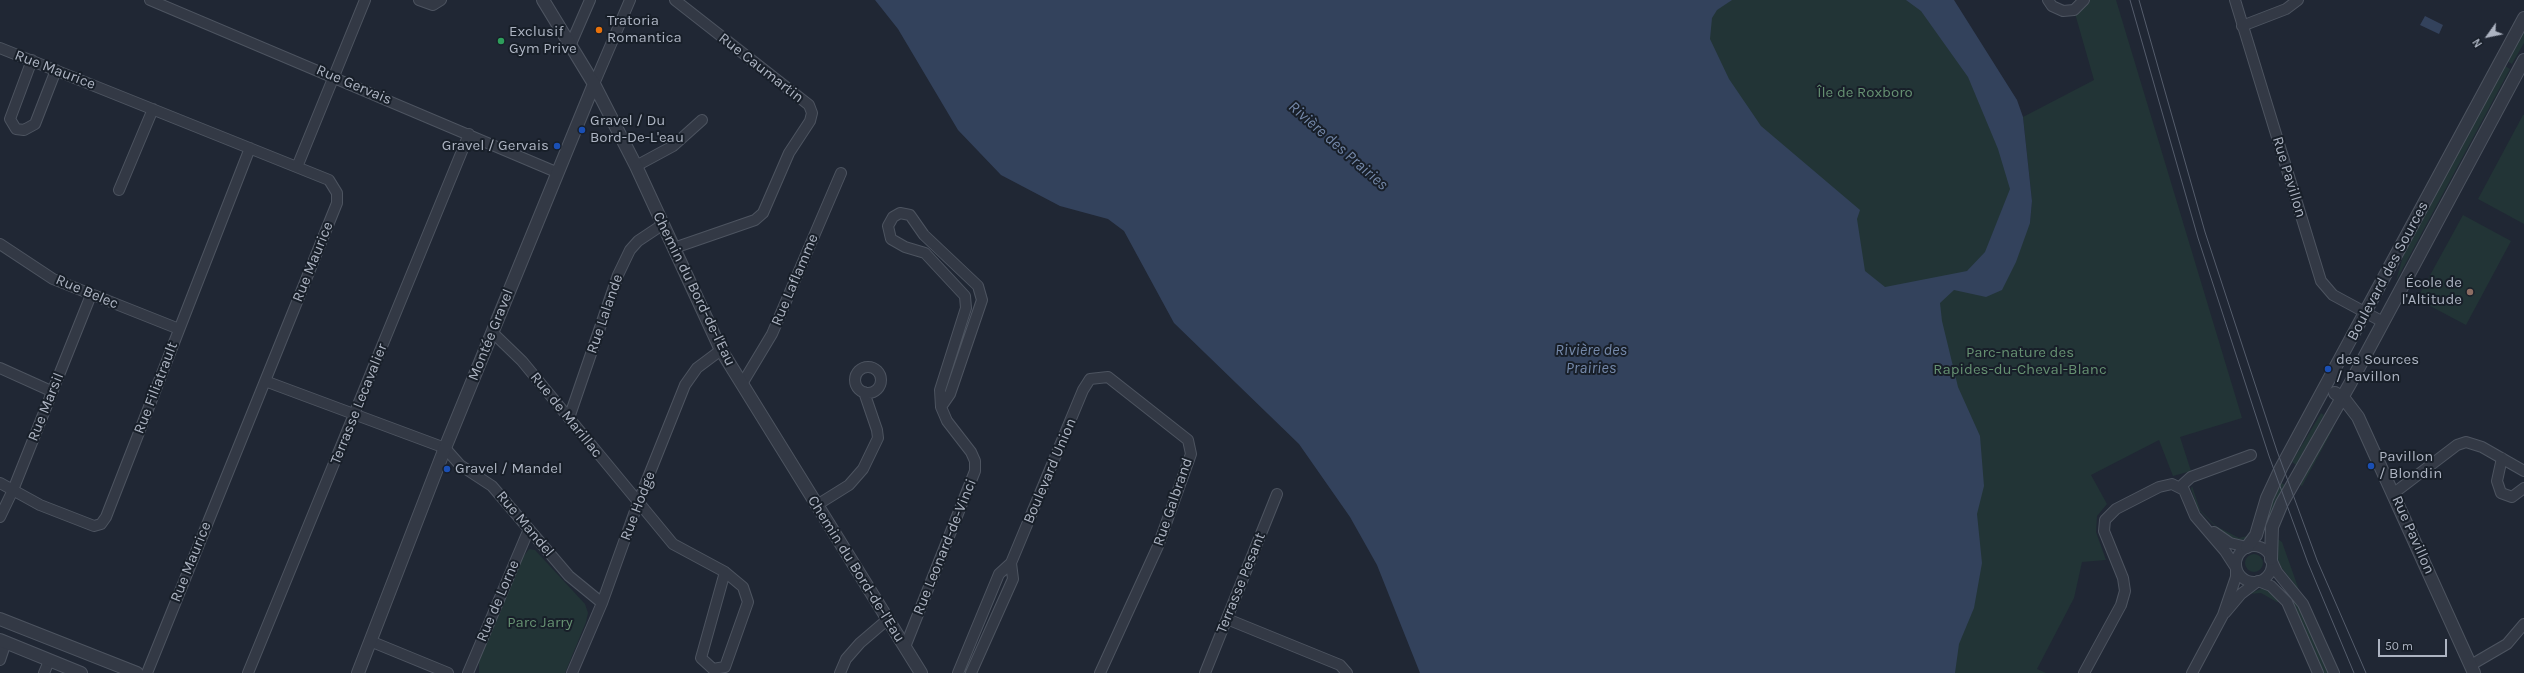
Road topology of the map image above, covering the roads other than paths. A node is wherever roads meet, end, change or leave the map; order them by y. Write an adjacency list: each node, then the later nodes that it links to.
1 (150, 0): 20 (street, Rue Gervais)
2 (365, 0): 20 (street)
3 (419, 0): 4 (street)
4 (441, 0)
5 (543, 0): 15 (street, Chemin du Bord-de-l'Eau)
6 (590, 0): 15 (street)
7 (630, 0): 21 (street, Montée Gravel)
8 (675, 0): 33 (street, Rue Caumartin)
9 (2048, 0): 10 (street)
10 (2084, 0)
11 (2235, 0): 14 (street, Rue Pavillon)
12 (2298, 0): 14 (street)
13 (2524, 18): 37 (street, Boulevard des Sources)
14 (2242, 26): 37 (street, Rue Pavillon)
15 (570, 46): 21 (street, Chemin du Bord-de-l'Eau)
16 (0, 48): 17 (street, Rue Maurice)
17 (32, 60): 19 (street, Rue Maurice); 19 (street)
18 (2524, 60): 38 (street, Boulevard des Sources)
19 (56, 70): 22 (street, Rue Maurice)
20 (334, 77): 24 (street, Rue Gervais); 27 (street)
21 (594, 84): 26 (street, Chemin du Bord-de-l'Eau); 28 (street, Montée Gravel)
22 (153, 109): 25 (street, Rue Maurice); 30 (street)
23 (702, 120): 26 (street)
24 (469, 134): 28 (street, Rue Gervais); 51 (street, Terrasse Lecavalier)
25 (250, 148): 27 (street, Rue Maurice); 39 (street, Rue Filiatrault)
26 (636, 166): 31 (street, Chemin du Bord-de-l'Eau)
27 (297, 167): 44 (street, Rue Maurice)
28 (556, 172): 40 (street, Montée Gravel)
29 (841, 173): 45 (street, Rue Laflamme)
30 (119, 190)
31 (662, 225): 33 (street, Chemin du Bord-de-l'Eau); 52 (street, Rue Lalande)
32 (0, 244): 35 (street, Rue Belec)
33 (674, 248): 41 (street, Chemin du Bord-de-l'Eau)
34 (980, 291): 36 (street); 36 (street); 50 (street)
35 (91, 296): 39 (street, Rue Belec); 47 (street, Rue Marsil)
36 (965, 296): 50 (street, Rue Leonard-de-Vinci)
37 (2366, 312): 38 (street, Rue Pavillon); 46 (street, Boulevard des Sources)
38 (2383, 322): 49 (street, Boulevard des Sources)
39 (179, 330): 60 (street, Rue Filiatrault)
40 (492, 332): 52 (street, Rue de Marillac); 53 (street, Montée Gravel)
41 (721, 350): 45 (street, Chemin du Bord-de-l'Eau); 63 (street, Rue Hodge)
42 (0, 368): 47 (street)
43 (1090, 379): 70 (street, Boulevard Union); 99 (street, Rue Galbrand)
44 (265, 381): 51 (street, Rue Mandel); 89 (street, Rue Maurice)
45 (742, 384): 64 (street, Chemin du Bord-de-l'Eau)
46 (2326, 388): 49 (street, Rue Pavillon); 68 (street, Boulevard des Sources)
47 (51, 391): 60 (street, Rue Marsil)
48 (864, 392): 64 (street)
49 (2341, 397): 61 (street, Rue Pavillon); 69 (street, Boulevard des Sources)
50 (941, 407): 82 (street, Rue Leonard-de-Vinci)
51 (356, 414): 53 (street, Rue Mandel); 90 (street, Terrasse Lecavalier)
52 (569, 418): 63 (street, Rue de Marillac)
53 (445, 448): 67 (street, Rue Mandel); 81 (street, Montée Gravel)
54 (2251, 455): 58 (street)
55 (2502, 458): 56 (street); 59 (street); 61 (street)
56 (2524, 471)
57 (0, 483): 60 (street, Rue Filiatrault)
58 (2180, 487): 66 (street); 102 (street)
59 (2524, 488)
60 (13, 490): 65 (street, Rue Marsil)
61 (2394, 493): 85 (street, Rue Pavillon)
62 (1277, 494): 78 (street, Terrasse Pesant)
63 (639, 500): 72 (street, Rue de Marillac); 74 (street, Rue Hodge)
64 (817, 505): 77 (street, Chemin du Bord-de-l'Eau)
65 (0, 517)
66 (2204, 526): 68 (street); 71 (street)
67 (529, 528): 74 (street, Rue Mandel); 93 (street, Rue de Lorne)
68 (2247, 546): 69 (street); 71 (street)
69 (2271, 559): 73 (street); 105 (street)
70 (1011, 563): 97 (street, Boulevard Union); 98 (street, Boulevard Union)
71 (2236, 568): 73 (street); 75 (street)
72 (725, 572): 72 (street, Rue de Marillac)
73 (2258, 581): 75 (street); 104 (street)
74 (602, 603): 94 (street, Rue Hodge)
75 (2223, 615): 103 (street)
76 (0, 619): 88 (street)
77 (888, 619): 82 (street, Chemin du Bord-de-l'Eau); 95 (street)
78 (1227, 619): 100 (street, Terrasse Pesant); 101 (street)
79 (2524, 624): 85 (street)
80 (3, 641): 83 (street); 84 (street)
81 (370, 642): 91 (street, Montée Gravel); 92 (street)
82 (904, 647): 96 (street, Chemin du Bord-de-l'Eau)
83 (0, 660)
84 (49, 661): 86 (street); 87 (street)
85 (2473, 669)
86 (44, 673)
87 (81, 673)
88 (137, 673)
89 (147, 673)
90 (248, 673)
91 (358, 673)
92 (448, 673)
93 (468, 673)
94 (572, 673)
95 (840, 673)
96 (921, 673)
97 (958, 673)
98 (972, 673)
99 (1100, 673)
100 (1205, 673)
101 (1347, 673)
102 (2084, 673)
103 (2192, 673)
104 (2318, 673)
105 (2334, 673)

